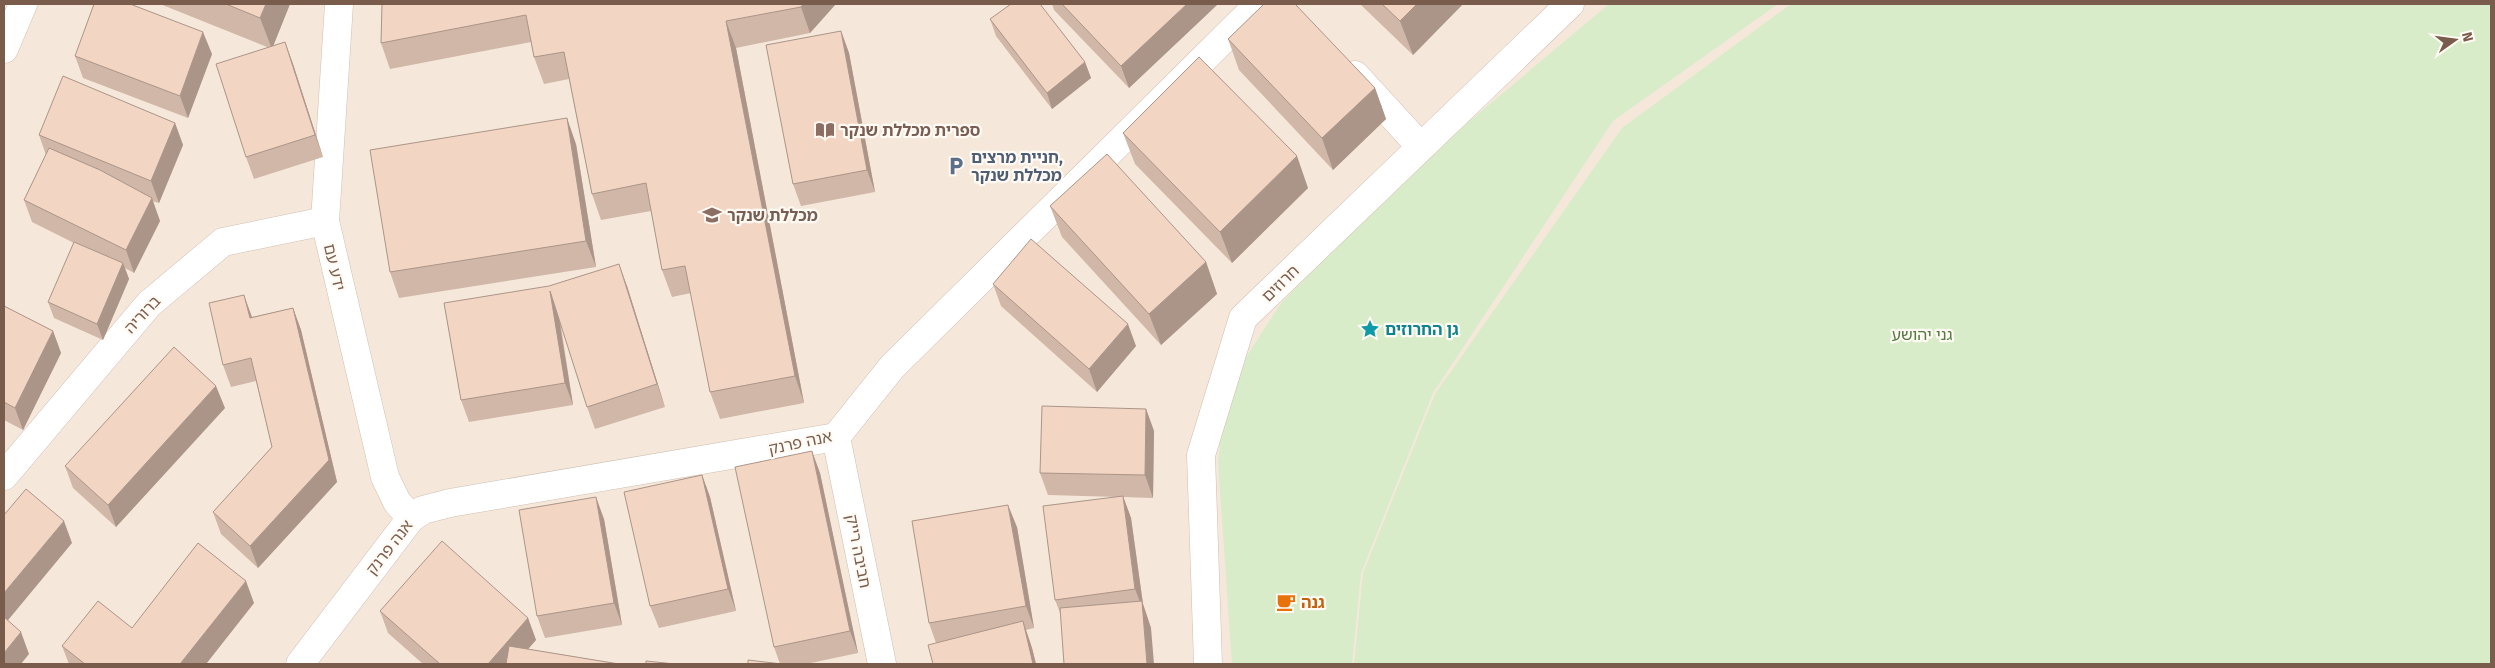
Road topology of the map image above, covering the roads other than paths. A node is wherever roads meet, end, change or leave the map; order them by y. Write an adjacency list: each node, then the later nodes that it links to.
1 (23, 4): 5 (street)
2 (339, 4): 8 (street, ידע עם)
3 (1259, 4): 9 (street, אנה פרנק)
4 (1570, 4): 7 (street, חרוזים)
5 (4, 49)
6 (1336, 54): 7 (street)
7 (1421, 147): 14 (street, חרוזים)
8 (325, 222): 10 (street, ברוריה); 11 (street, ידע עם)
9 (836, 437): 11 (street, אנה פרנק); 13 (street, חביבה רייק)
10 (4, 476)
11 (411, 518): 12 (street, אנה פרנק)
12 (300, 664)
13 (882, 664)
14 (1208, 664)

